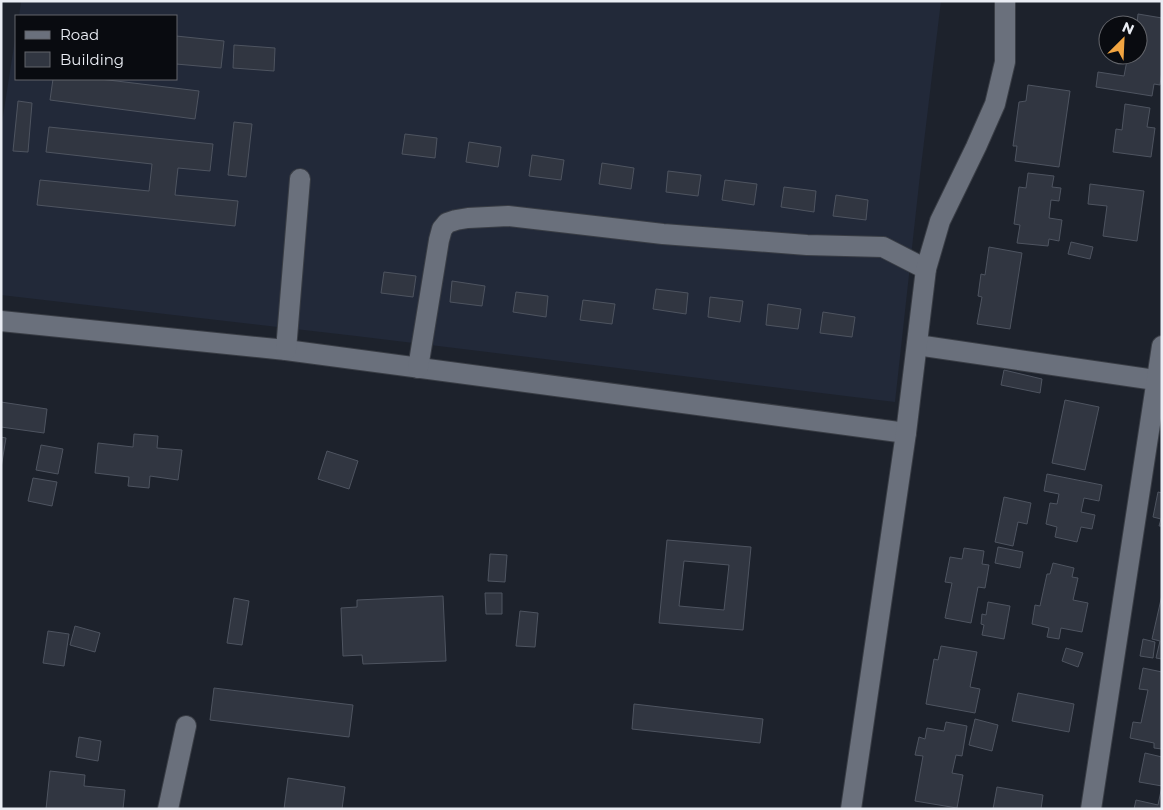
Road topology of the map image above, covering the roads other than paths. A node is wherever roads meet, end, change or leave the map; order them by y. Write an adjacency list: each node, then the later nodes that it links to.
1 (1004, 1): 3 (street)
2 (300, 178): 7 (street)
3 (926, 269): 5 (street); 8 (street)
4 (1, 321): 7 (street)
5 (917, 345): 9 (street); 10 (street)
6 (1162, 346): 9 (street)
7 (286, 350): 8 (street)
8 (418, 368): 10 (street)
9 (1159, 380): 14 (street)
10 (906, 433): 13 (street)
11 (186, 726): 12 (street)
12 (168, 809)
13 (851, 809)
14 (1091, 809)

